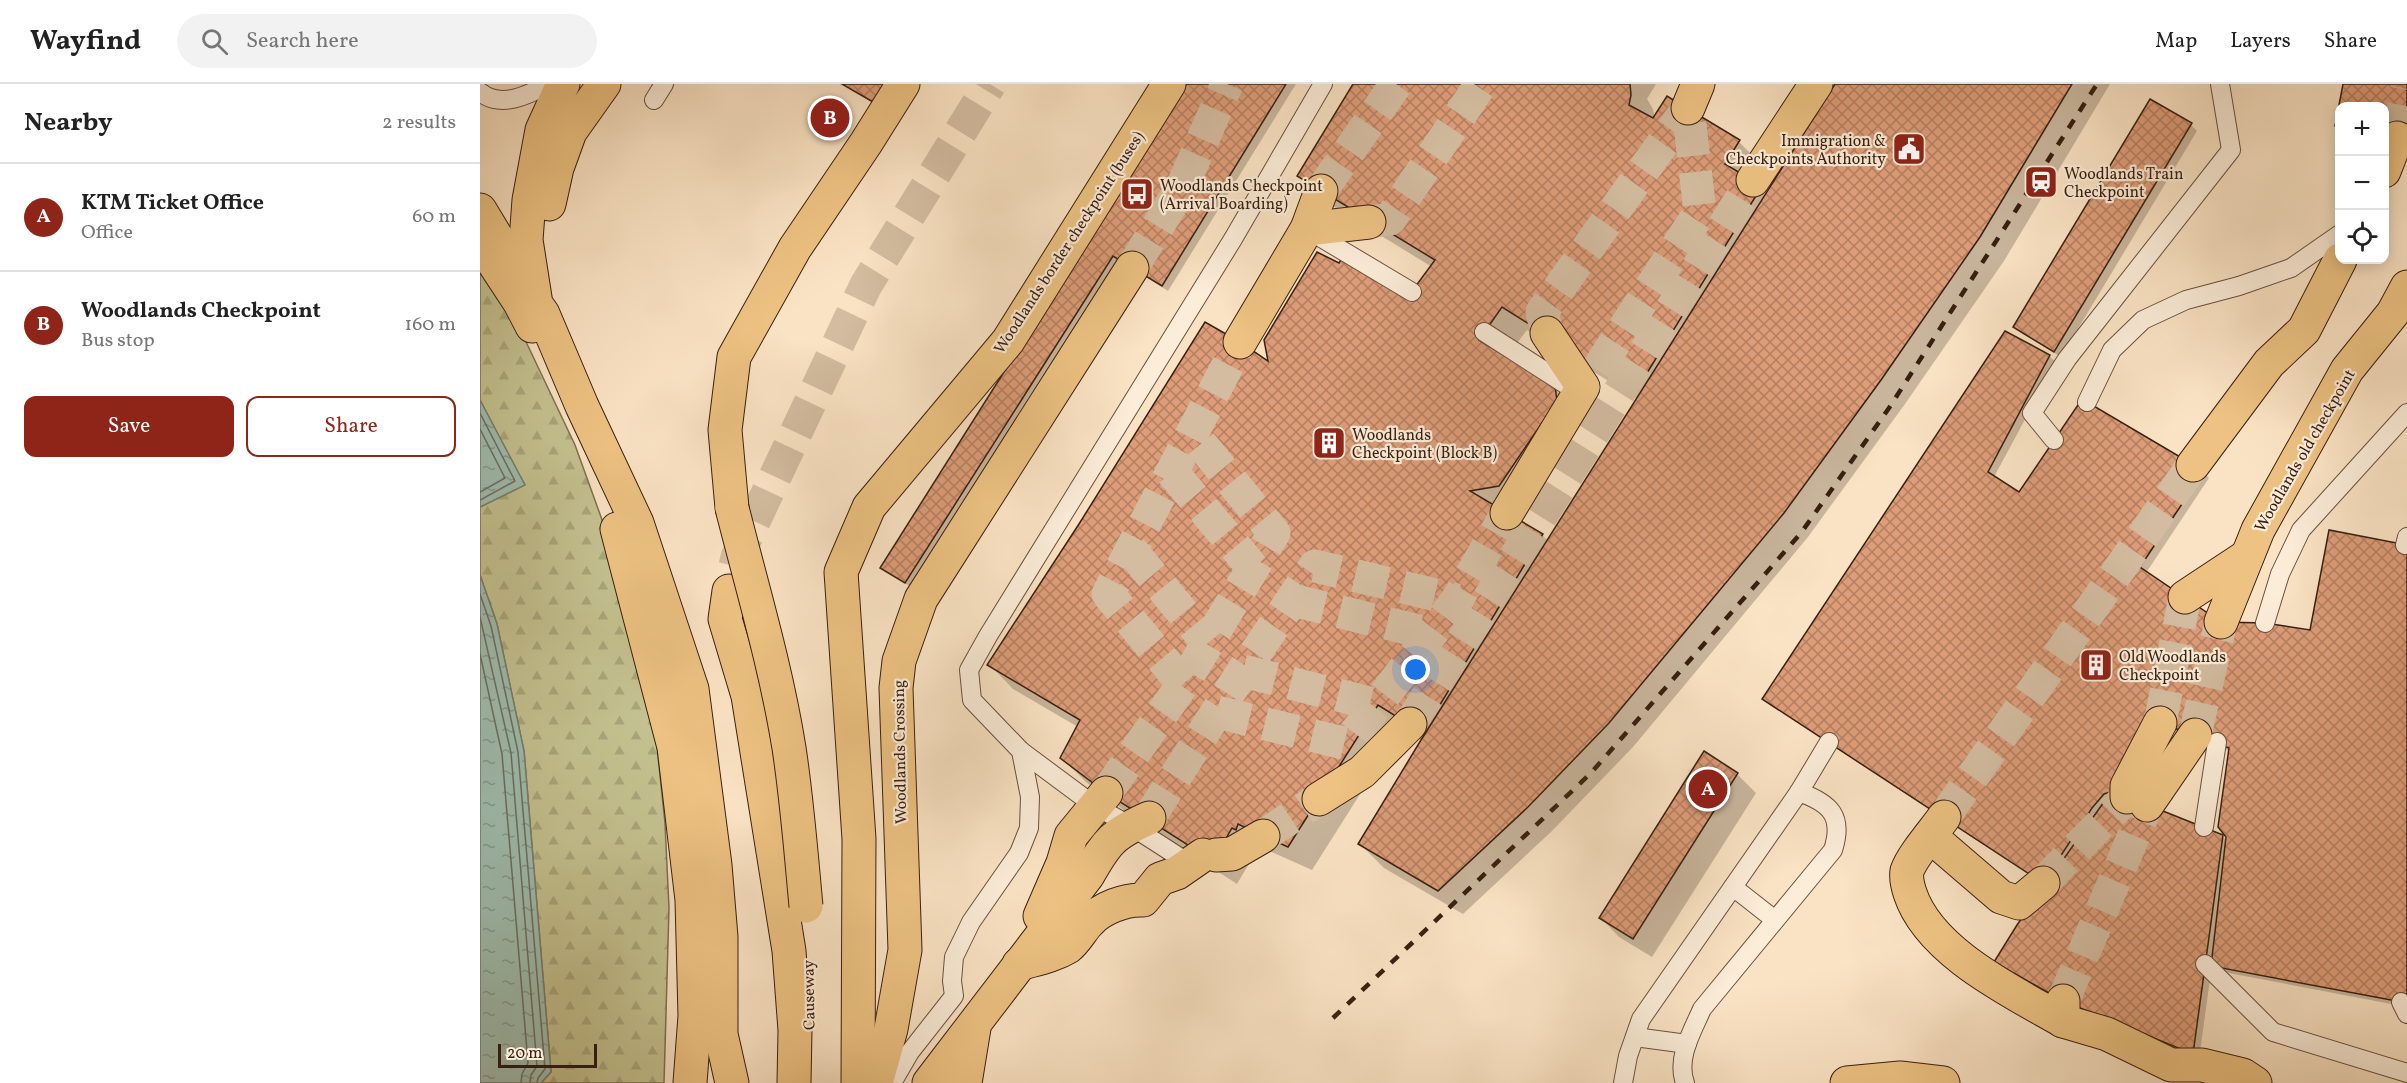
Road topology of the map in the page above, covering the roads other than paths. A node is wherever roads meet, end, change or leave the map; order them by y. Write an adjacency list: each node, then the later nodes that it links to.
1 (549, 84): 10 (lane)
2 (563, 84): 25 (main road)
3 (604, 84): 25 (main road)
4 (664, 84): 11 (lane)
5 (903, 84): 67 (main road, Causeway, bridge)
6 (1169, 84): 68 (main road, Woodlands border checkpoint (buses))
7 (1323, 84): 45 (lane)
8 (1816, 84): 14 (main road)
9 (2220, 84): 33 (lane)
10 (480, 92)
11 (654, 100)
12 (2397, 138): 13 (main road)
13 (2389, 160)
14 (1753, 180)
15 (1321, 191): 18 (main road)
16 (480, 210): 25 (main road)
17 (1369, 222): 18 (main road)
18 (1307, 229): 24 (lane); 28 (main road)
19 (2335, 237): 30 (lane)
20 (480, 242): 31 (main road)
21 (2338, 264): 34 (main road)
22 (1132, 268): 69 (main road, Woodlands Crossing)
23 (2407, 287): 36 (main road, Woodlands old checkpoint)
24 (1412, 292)
25 (536, 304): 31 (main road)
26 (1484, 332): 29 (lane)
27 (1547, 333): 29 (main road)
28 (1240, 342)
29 (1586, 384): 35 (main road)
30 (2087, 402)
31 (582, 406): 59 (main road); 63 (main road)
32 (2407, 413): 40 (lane)
33 (2054, 440)
34 (2193, 465)
35 (1507, 513)
36 (2247, 556): 38 (main road); 39 (main road, Woodlands old checkpoint)
37 (729, 591): 66 (main road)
38 (2185, 597)
39 (2221, 622)
40 (2265, 623)
41 (2160, 723): 43 (main road)
42 (1410, 724): 48 (main road)
43 (2206, 739): 50 (lane)
44 (1828, 742): 46 (lane)
45 (1021, 751): 47 (lane); 70 (lane)
46 (1799, 792): 54 (lane); 55 (lane)
47 (1100, 799): 49 (lane); 56 (main road)
48 (1318, 799)
49 (1140, 822): 52 (lane); 56 (main road)
50 (2204, 827)
51 (1263, 836): 52 (main road)
52 (1203, 858): 56 (main road)
53 (2043, 883): 77 (main road)
54 (1733, 887): 55 (lane); 60 (lane)
55 (1775, 920): 61 (lane)
56 (1019, 964): 58 (main road)
57 (2205, 964): 62 (lane)
58 (975, 1024): 71 (main road); 72 (main road)
59 (721, 1034): 64 (main road); 65 (main road)
60 (1635, 1036): 61 (lane); 73 (lane)
61 (1687, 1044): 74 (lane)
62 (2407, 1073)
63 (690, 1083)
64 (714, 1083)
65 (732, 1083)
66 (794, 1083)
67 (807, 1083)
68 (858, 1083)
69 (876, 1083)
70 (892, 1083)
71 (929, 1083)
72 (965, 1083)
73 (1623, 1083)
74 (1685, 1083)
75 (1847, 1083): 76 (main road)
76 (1943, 1083)
77 (2255, 1083)

